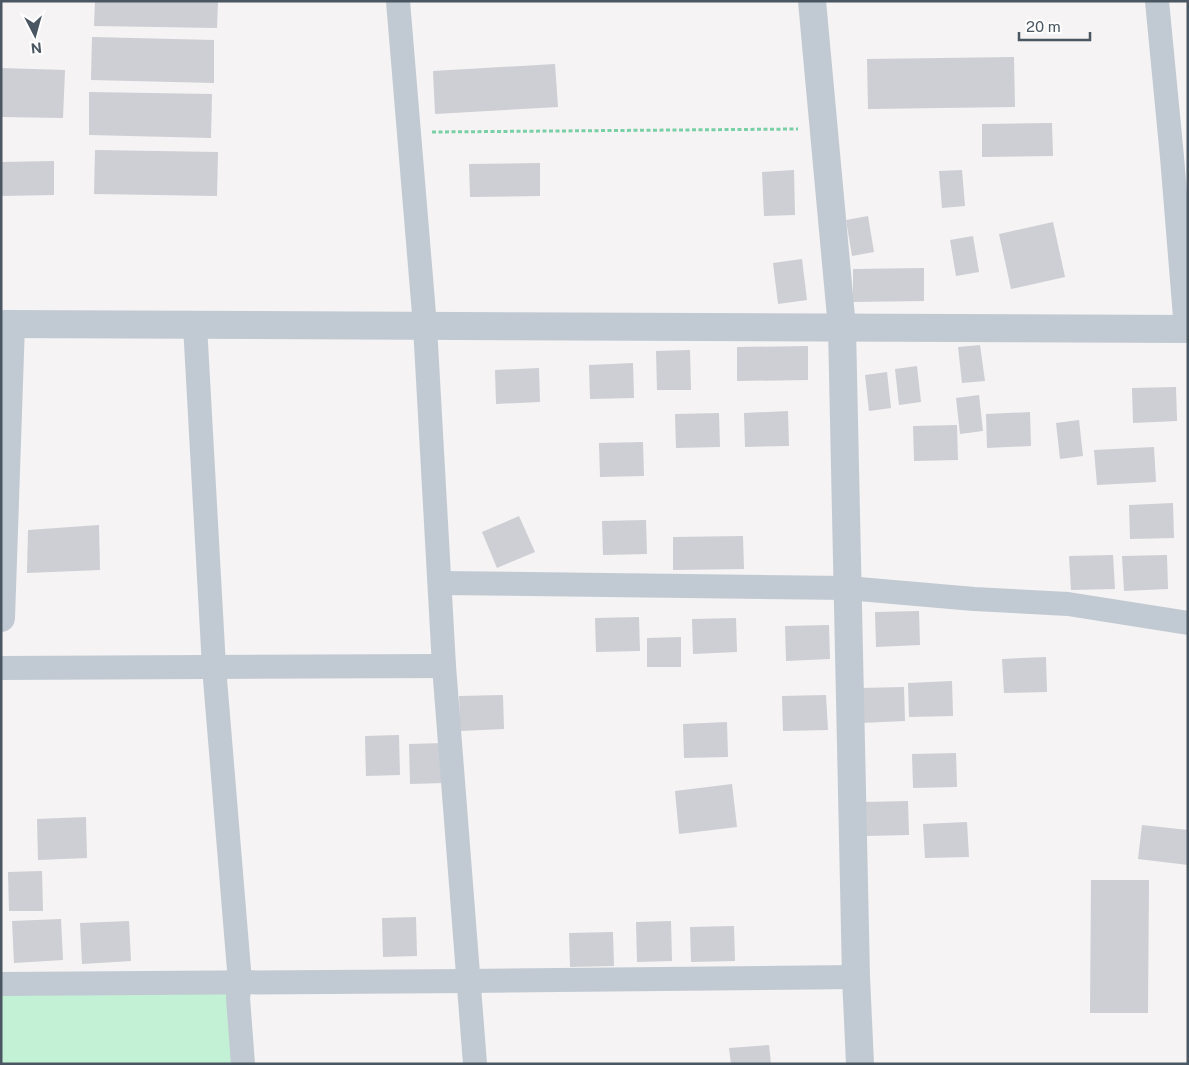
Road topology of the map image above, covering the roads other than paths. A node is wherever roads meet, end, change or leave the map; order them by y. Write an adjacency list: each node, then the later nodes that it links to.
1 (398, 1): 6 (street)
2 (812, 1): 7 (street)
3 (1157, 1): 8 (street)
4 (6, 324): 5 (street); 11 (street)
5 (195, 325): 6 (street); 14 (street)
6 (425, 326): 7 (street); 9 (street)
7 (842, 328): 8 (street); 10 (street)
8 (1187, 329)
9 (440, 583): 10 (street); 13 (street)
10 (847, 588): 12 (street); 16 (street)
11 (1, 618)
12 (1188, 622)
13 (444, 666): 14 (street); 17 (street)
14 (214, 667): 15 (street); 18 (street)
15 (1, 668)
16 (856, 977): 17 (street); 22 (street)
17 (469, 981): 18 (street); 21 (street)
18 (240, 982): 19 (street); 20 (street)
19 (1, 984)
20 (243, 1064)
21 (475, 1064)
22 (860, 1064)

